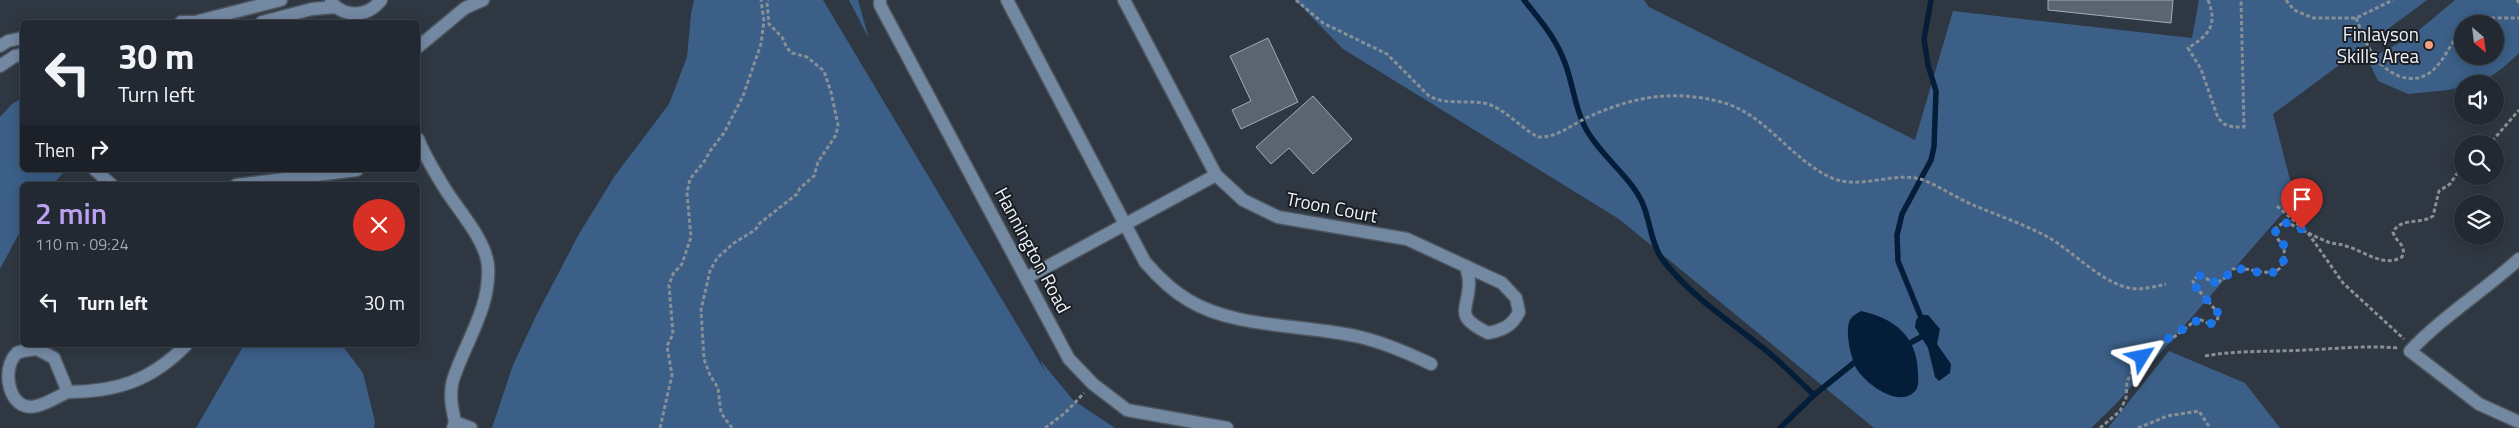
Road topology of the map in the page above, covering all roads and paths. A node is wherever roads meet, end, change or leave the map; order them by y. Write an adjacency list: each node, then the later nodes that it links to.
1 (281, 0): 19 (street)
2 (381, 0): 15 (street)
3 (483, 0): 23 (street)
4 (761, 0): 52 (path)
5 (768, 0): 53 (path)
6 (880, 0): 41 (street, Hannington Road)
7 (1006, 0): 37 (street)
8 (1124, 0): 32 (street, Troon Court)
9 (1296, 0): 42 (path)
10 (2208, 0): 11 (path)
11 (2241, 0)
12 (2286, 0): 16 (path)
13 (2393, 0): 16 (path)
14 (333, 4): 15 (street); 20 (street)
15 (371, 17)
16 (2356, 18): 22 (path)
17 (2504, 18): 18 (path)
18 (2519, 18)
19 (203, 20)
20 (270, 20)
21 (20, 38): 24 (street)
22 (2454, 40)
23 (420, 45)
24 (0, 46)
25 (20, 55): 26 (street)
26 (0, 66)
27 (2519, 110): 28 (path)
28 (2497, 135)
29 (420, 145): 50 (street)
30 (97, 172): 34 (street)
31 (341, 172): 35 (street)
32 (1216, 175): 37 (street); 40 (street, Troon Court)
33 (2454, 178): 38 (path)
34 (107, 182)
35 (263, 182)
36 (2277, 206): 38 (path)
37 (1126, 225): 41 (street); 46 (street)
38 (2306, 231): 44 (path); 56 (path)
39 (2519, 259): 44 (street)
40 (1466, 266): 40 (street, Troon Court)
41 (1028, 277): 47 (street, Hannington Road)
42 (2166, 284)
43 (184, 347): 48 (street)
44 (2410, 351): 45 (path); 49 (street)
45 (2205, 356)
46 (1431, 364)
47 (1093, 384): 54 (path); 55 (street, Hannington Road)
48 (68, 392): 48 (street)
49 (2519, 422)
50 (454, 425): 51 (street)
51 (471, 428)
52 (660, 428)
53 (732, 428)
54 (1046, 428)
55 (1228, 428)
56 (2100, 428)
57 (2138, 428): 58 (path)
58 (2210, 428)

